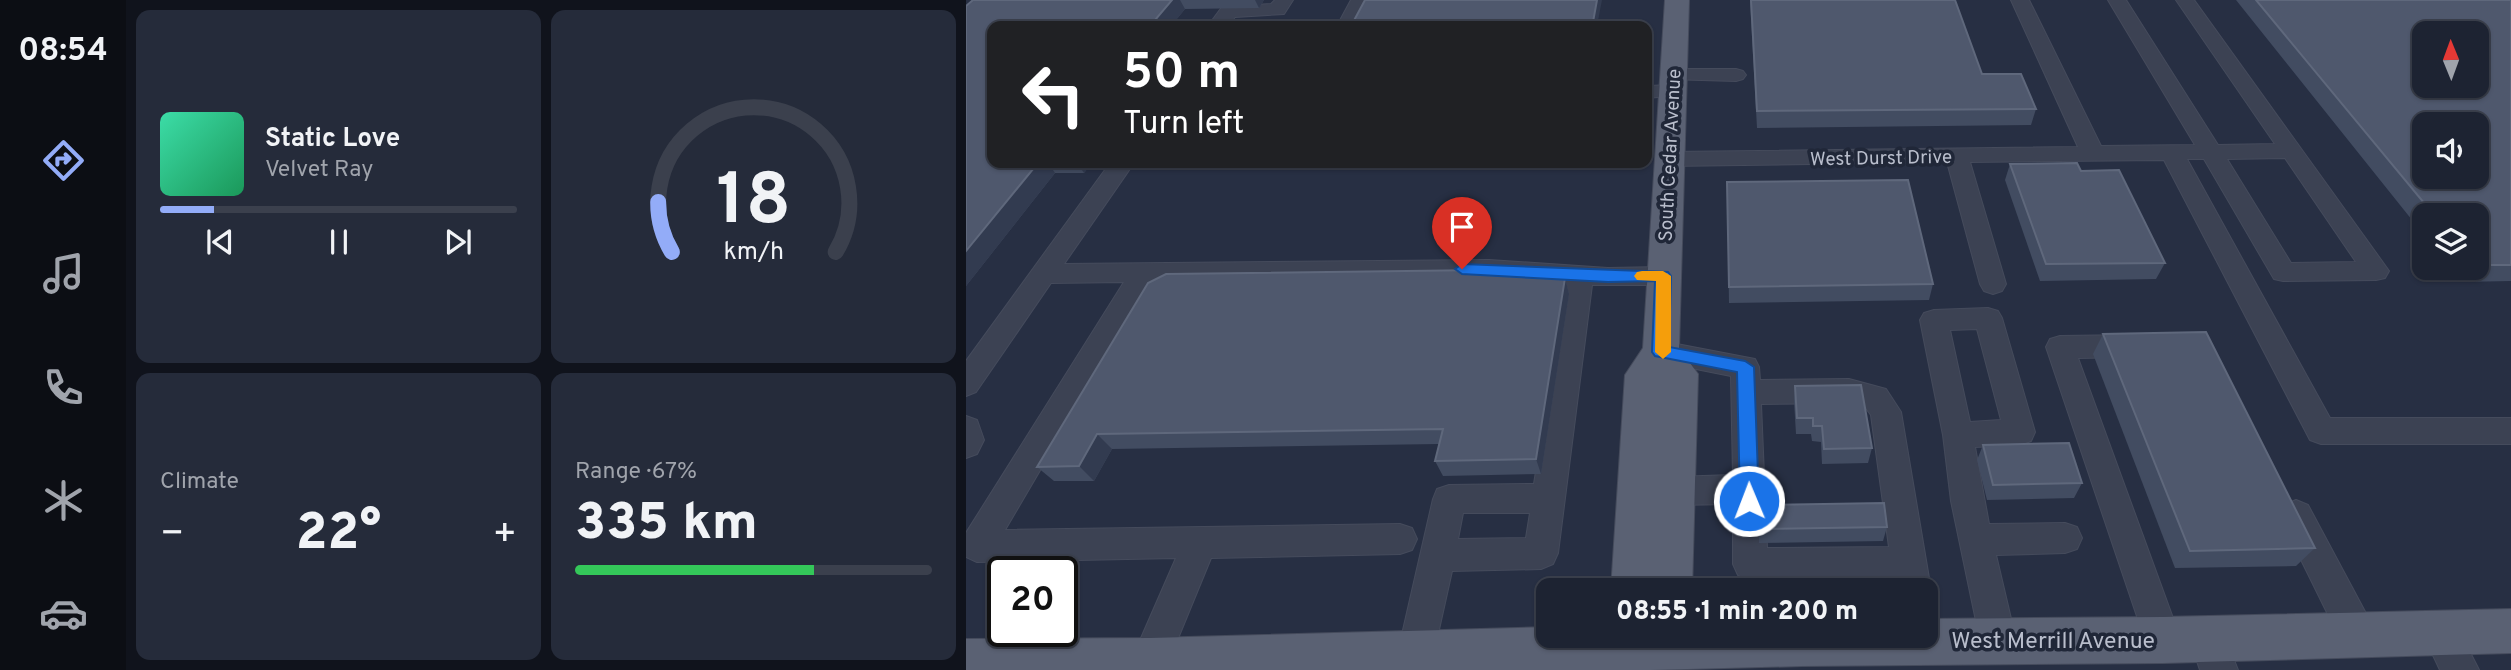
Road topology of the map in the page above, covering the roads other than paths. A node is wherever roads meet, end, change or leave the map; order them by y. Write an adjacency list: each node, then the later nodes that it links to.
1 (1284, 0): 7 (street)
2 (1360, 0): 8 (street)
3 (1678, 0): 10 (main road, South Cedar Avenue)
4 (2020, 0): 14 (street)
5 (2118, 0): 11 (street)
6 (2185, 0): 12 (street)
7 (1221, 21)
8 (1349, 21)
9 (1736, 75): 10 (street)
10 (1664, 86): 16 (main road, South Cedar Avenue)
11 (2211, 152): 12 (street, West Durst Drive); 12 (street); 13 (street, West Durst Drive)
12 (2292, 152)
13 (2172, 153): 14 (street, West Durst Drive); 28 (street)
14 (2093, 154): 15 (street, West Durst Drive)
15 (1956, 156): 16 (street, West Durst Drive); 22 (street)
16 (1668, 159): 21 (main road, South Cedar Avenue)
17 (1118, 168): 19 (street)
18 (1143, 272): 19 (street); 20 (street); 38 (street)
19 (1043, 274): 25 (street)
20 (1582, 275): 21 (street); 34 (street)
21 (1663, 276): 24 (main road, South Cedar Avenue)
22 (1993, 284)
23 (2156, 345): 47 (street)
24 (1661, 352): 26 (street); 33 (main road); 41 (main road)
25 (966, 384)
26 (1747, 392): 32 (street); 40 (street)
27 (966, 429): 30 (street)
28 (2511, 431)
29 (1958, 435): 37 (street)
30 (966, 444)
31 (2283, 488): 44 (street)
32 (1749, 489): 33 (street); 40 (street)
33 (1674, 491): 42 (main road)
34 (1548, 498): 39 (street); 39 (street)
35 (1399, 538): 38 (street)
36 (2065, 538): 37 (street)
37 (1975, 540): 46 (street)
38 (1200, 542): 52 (street)
39 (1437, 555): 50 (street)
40 (1911, 576)
41 (1634, 578)
42 (1670, 578)
43 (2511, 631): 49 (main road, West Merrill Avenue)
44 (2357, 634): 49 (main road, West Merrill Avenue); 51 (main road, West Merrill Avenue)
45 (1938, 638): 46 (main road, West Merrill Avenue)
46 (1998, 640): 47 (main road, West Merrill Avenue)
47 (2163, 640): 51 (main road, West Merrill Avenue)
48 (1602, 648): 50 (main road, West Merrill Avenue)
49 (2450, 651)
50 (1416, 652): 54 (main road, West Merrill Avenue)
51 (2213, 654)
52 (1150, 661): 53 (main road, West Merrill Avenue); 54 (main road, West Merrill Avenue)
53 (966, 663)
54 (1228, 664)

